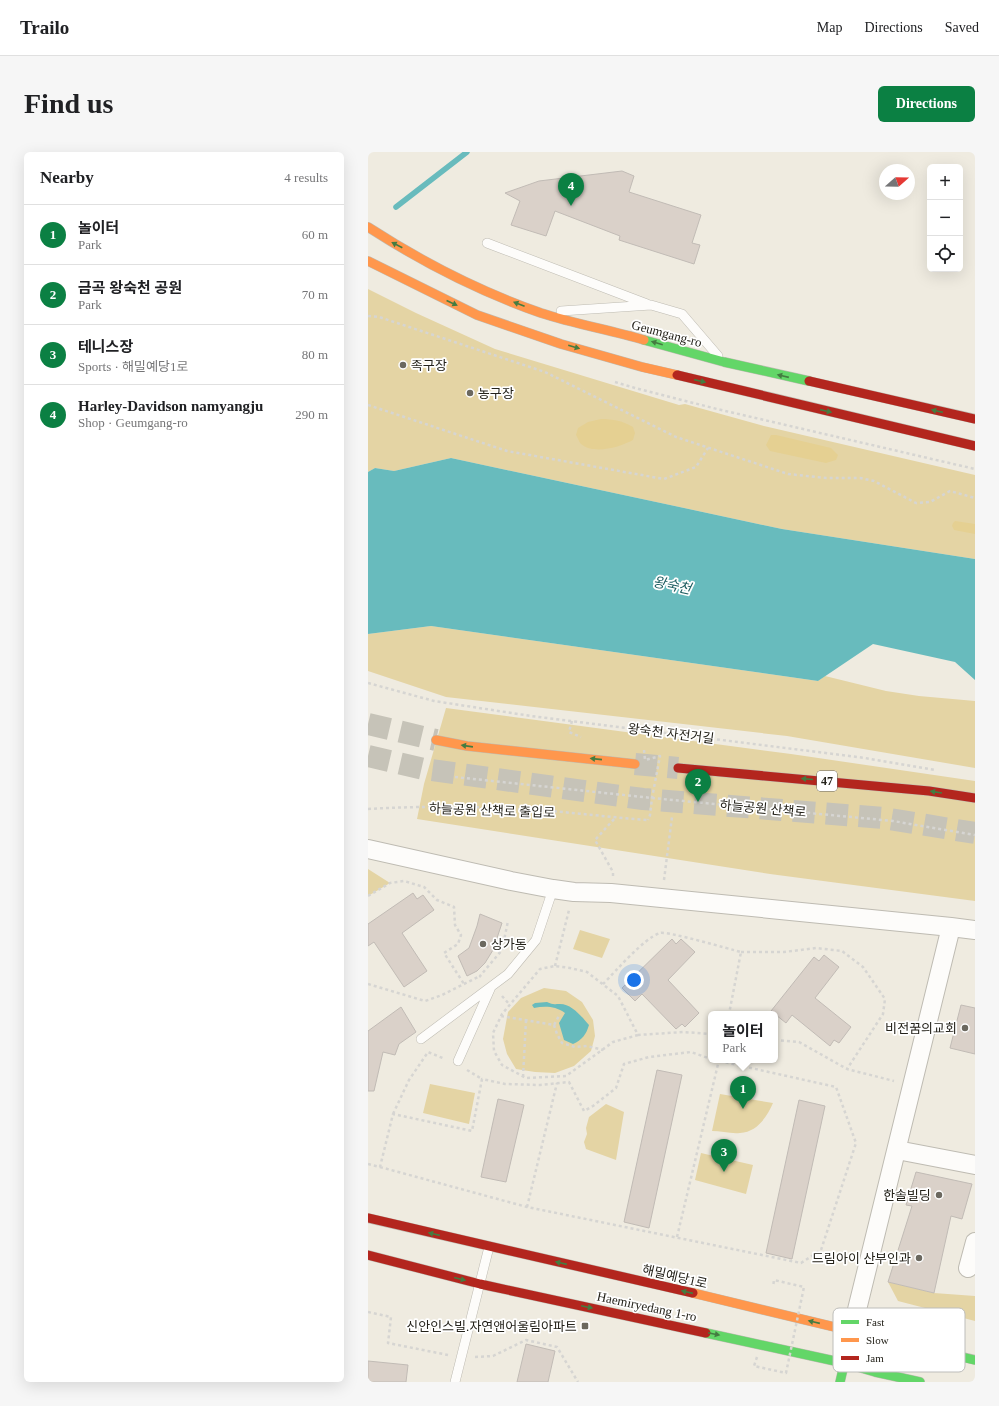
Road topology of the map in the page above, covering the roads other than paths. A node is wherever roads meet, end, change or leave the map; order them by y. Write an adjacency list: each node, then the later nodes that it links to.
1 (368, 227): 5 (main road, Geumgang-ro, one-way to 1)
2 (487, 243): 4 (lane)
3 (368, 261): 8 (main road, one-way to 8)
4 (650, 305): 5 (lane); 6 (lane)
5 (542, 313): 6 (main road, Geumgang-ro, one-way to 5)
6 (724, 362): 7 (main road, Geumgang-ro, one-way to 6)
7 (974, 418)
8 (975, 446)
9 (436, 740): 10 (main road, one-way to 9)
10 (635, 764)
11 (678, 768): 12 (main road, 47, one-way to 11)
12 (975, 798)
13 (368, 849): 14 (street)
14 (553, 889): 15 (street); 17 (lane)
15 (951, 927): 16 (street); 20 (street)
16 (975, 930)
17 (492, 986): 18 (lane); 19 (lane)
18 (420, 1039)
19 (457, 1063)
20 (896, 1150): 21 (street); 28 (street)
21 (975, 1165)
22 (368, 1218): 24 (main road, 해밀예당1로, one-way to 22)
23 (975, 1242): 26 (street)
24 (489, 1247): 27 (lane); 29 (main road, 해밀예당1로, one-way to 24)
25 (368, 1256): 27 (main road, Haemiryedang 1-ro, one-way to 27)
26 (968, 1268)
27 (480, 1284): 32 (main road, Haemiryedang 1-ro, one-way to 32); 35 (lane)
28 (857, 1308)
29 (833, 1326)
30 (965, 1358): 31 (main road, 해밀예당1로)
31 (975, 1360)
32 (833, 1361)
33 (842, 1372): 36 (main road)
34 (875, 1372): 37 (main road, Haemiryedang 1-ro)
35 (455, 1382)
36 (840, 1382)
37 (920, 1382)

